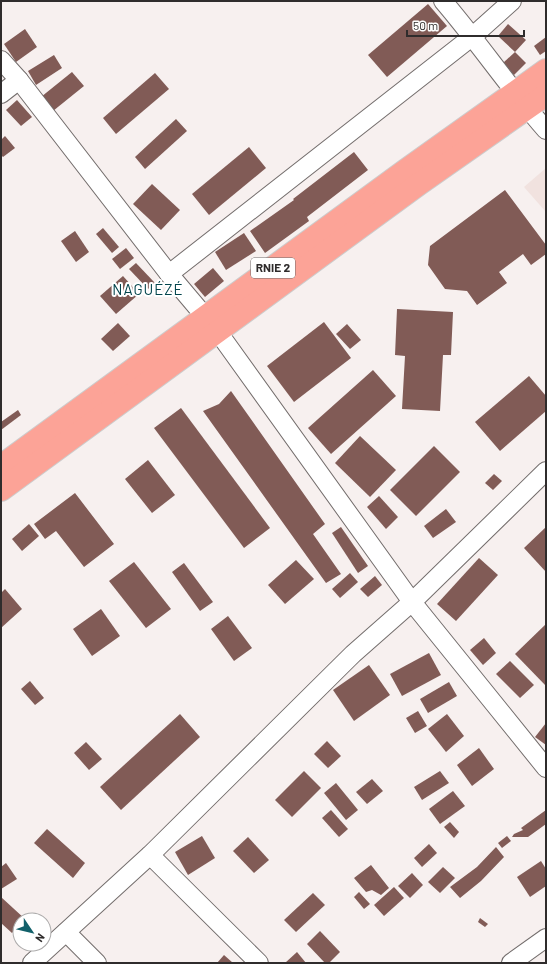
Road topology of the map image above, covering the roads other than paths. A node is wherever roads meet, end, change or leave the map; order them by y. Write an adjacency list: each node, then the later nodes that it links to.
1 (443, 1): 3 (street)
2 (512, 1): 3 (street)
3 (473, 36): 9 (street); 11 (street)
4 (1, 60): 6 (street)
5 (546, 70): 9 (highway, RNIE 2 / RNIE 2)
6 (19, 80): 7 (street); 11 (street)
7 (1, 94)
8 (546, 95): 9 (highway, RNIE 2 / RNIE 2)
9 (521, 100): 10 (street); 12 (highway, RNIE 2 / RNIE 2)
10 (546, 130)
11 (169, 274): 12 (street)
12 (211, 325): 13 (highway, RNIE 2 / RNIE 2); 15 (highway, RNIE 2 / RNIE 2); 16 (street)
13 (1, 466)
14 (546, 470): 16 (street)
15 (1, 490)
16 (412, 602): 17 (street); 18 (street)
17 (546, 768)
18 (150, 855): 19 (street); 23 (street)
19 (66, 932): 21 (street); 22 (street)
20 (546, 938): 24 (street)
21 (32, 963)
22 (97, 963)
23 (259, 963)
24 (511, 963)

